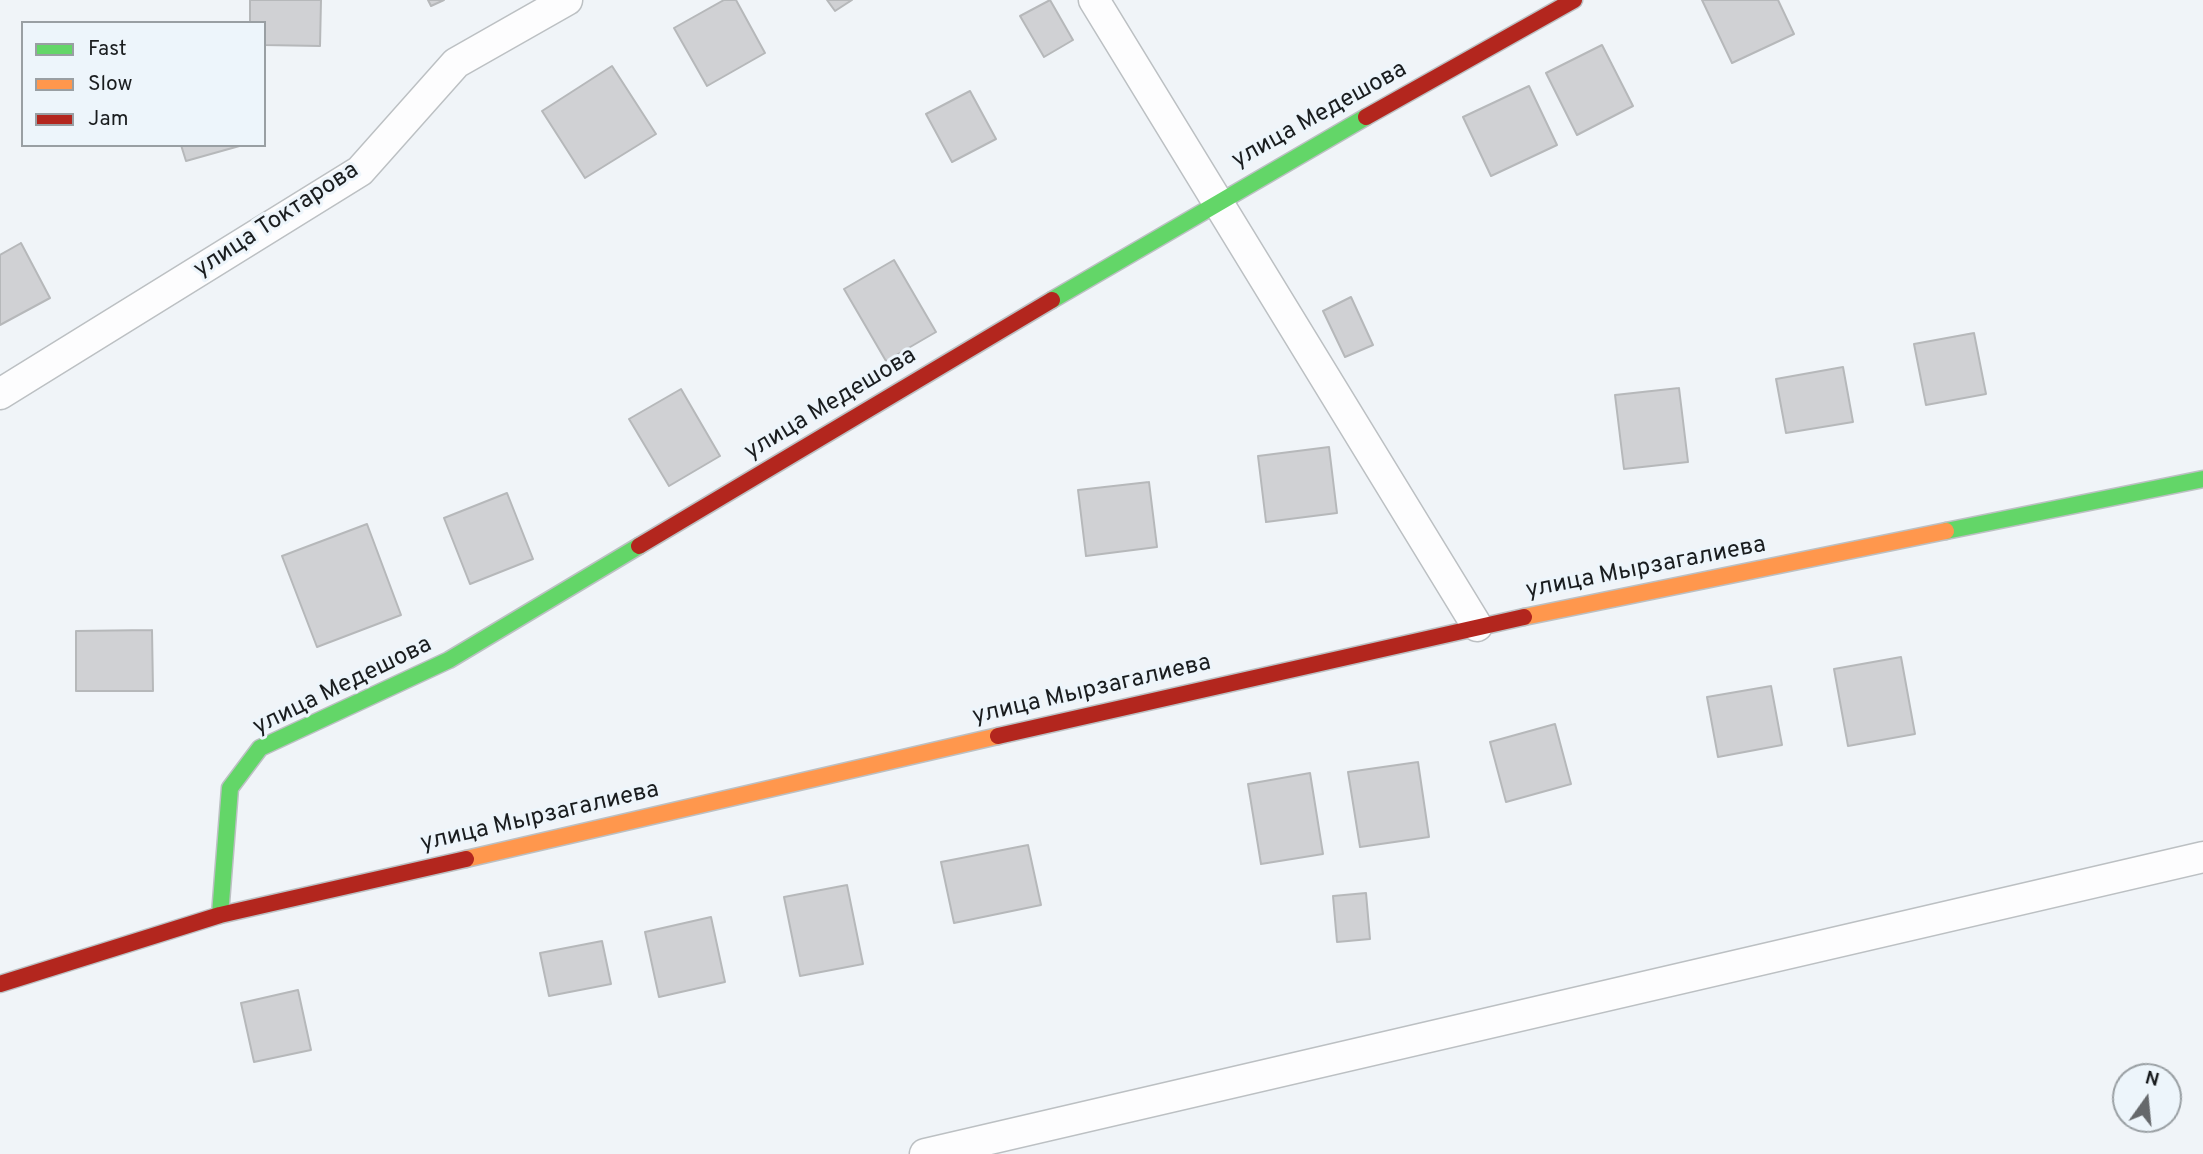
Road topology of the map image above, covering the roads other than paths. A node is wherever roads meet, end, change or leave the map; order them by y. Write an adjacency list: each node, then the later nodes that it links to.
1 (567, 0): 5 (street, улица Токтарова)
2 (1094, 0): 4 (street)
3 (1574, 0): 4 (street, улица Медешова)
4 (1215, 202): 7 (street); 9 (street, улица Медешова)
5 (0, 394)
6 (2203, 479): 7 (street, улица Мырзагалиева)
7 (1477, 626): 9 (street, улица Мырзагалиева)
8 (2203, 857): 11 (street)
9 (220, 915): 10 (street, улица Мырзагалиева)
10 (0, 984)
11 (925, 1154)

